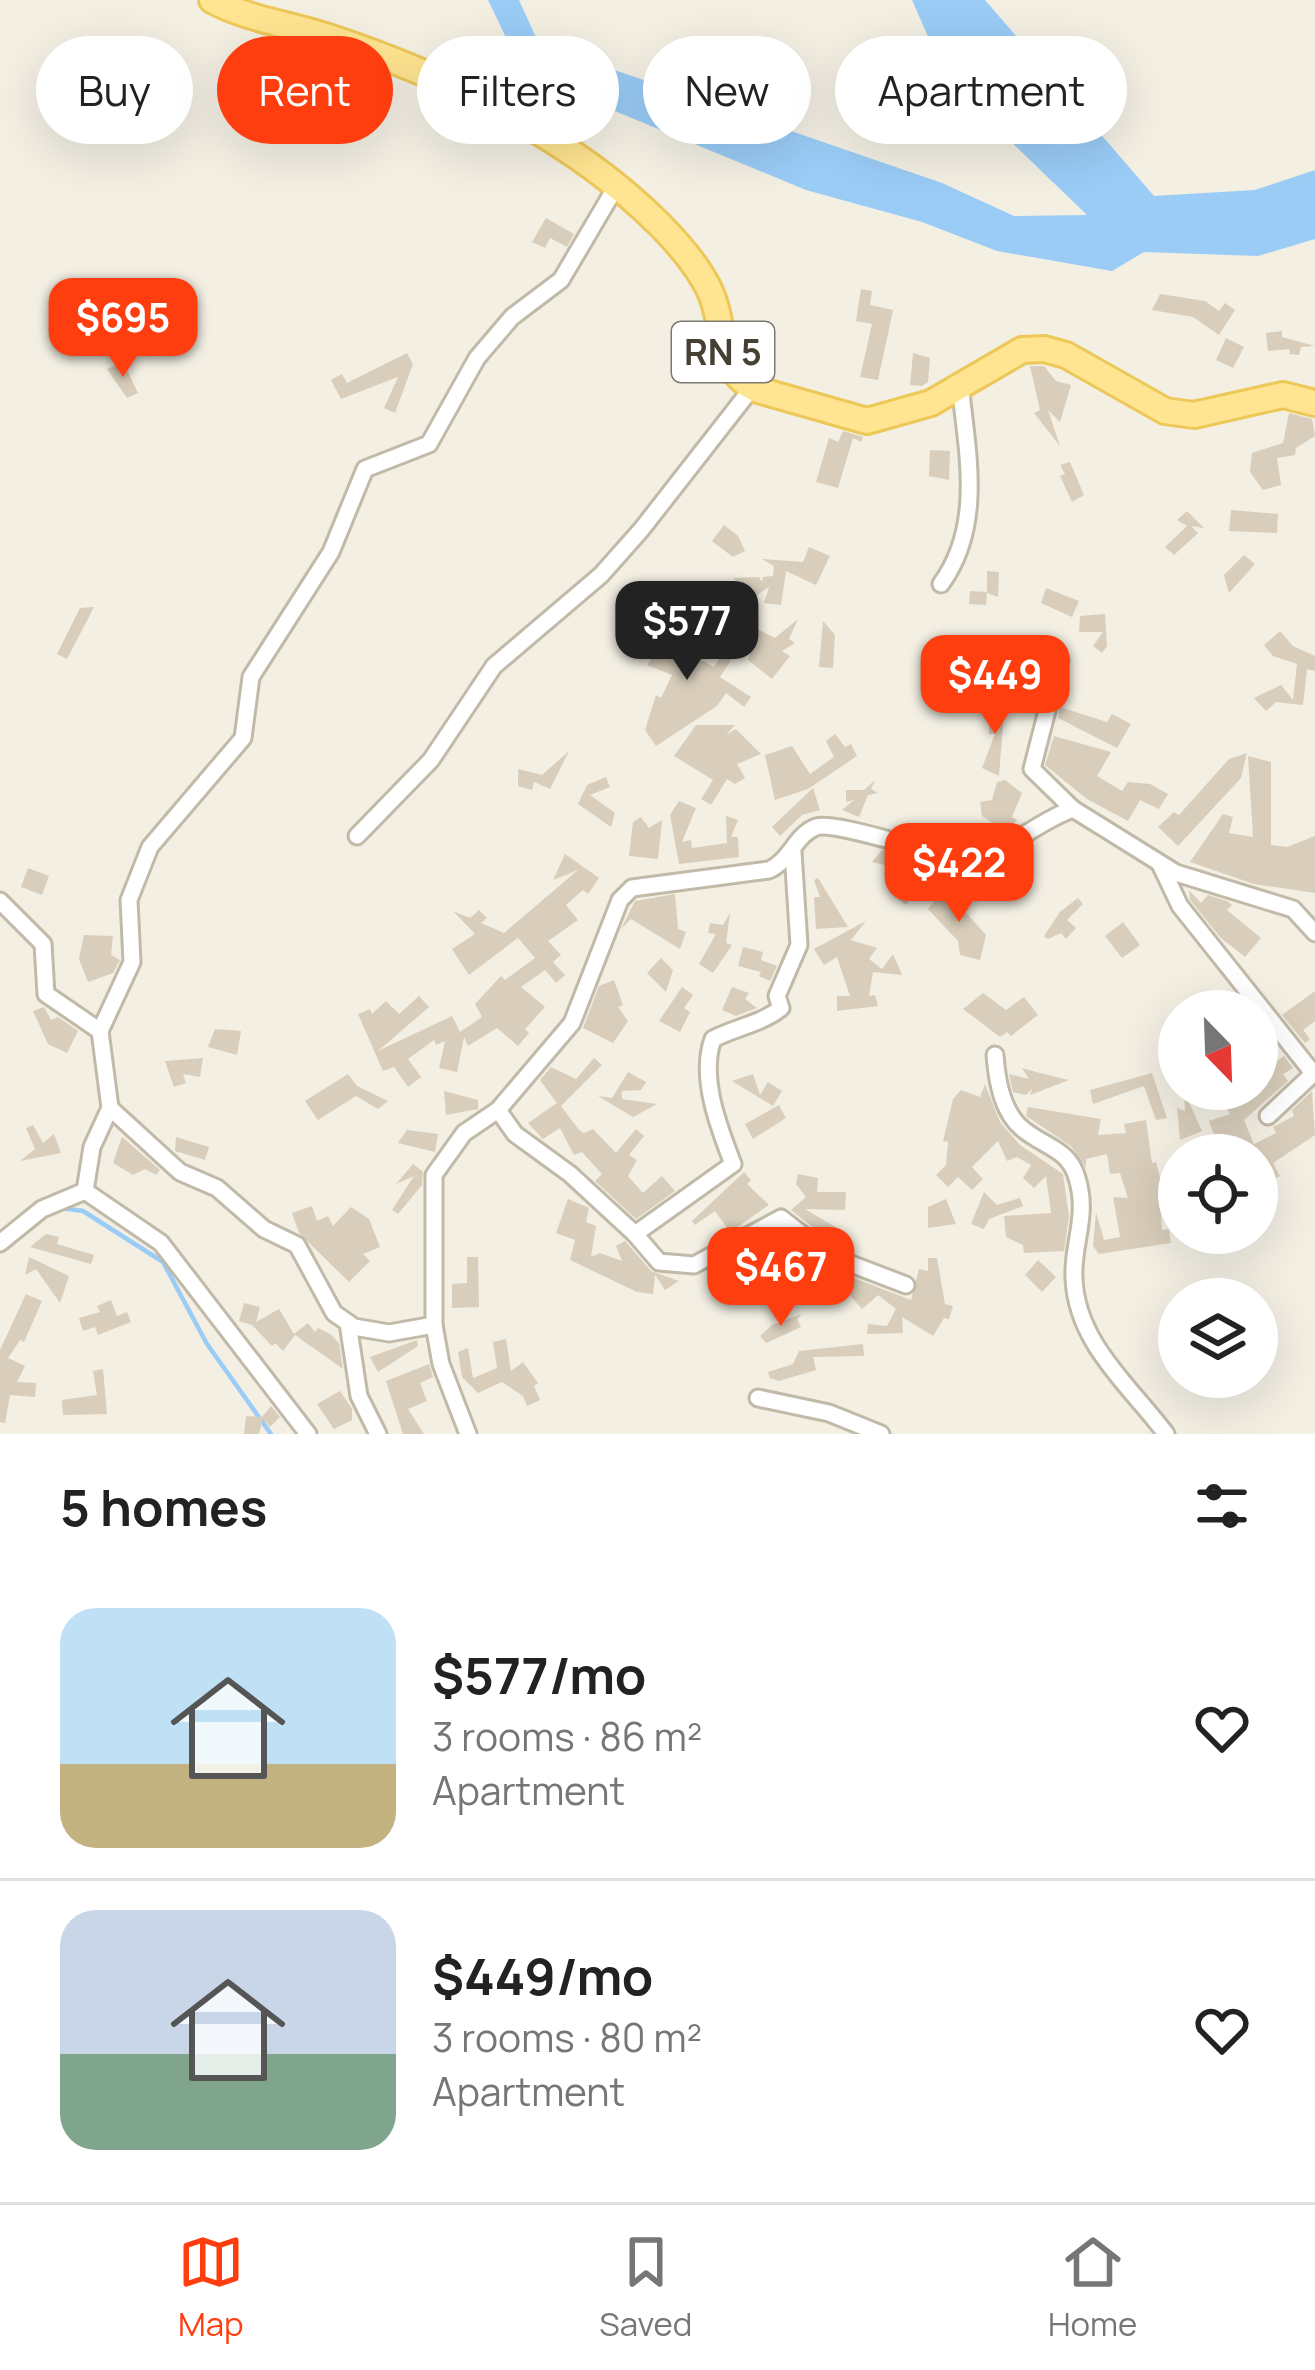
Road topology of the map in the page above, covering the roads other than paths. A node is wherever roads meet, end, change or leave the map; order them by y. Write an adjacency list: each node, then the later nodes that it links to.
1 (212, 0): 2 (main road, RN 5)
2 (617, 185): 4 (main road, RN 5); 14 (street)
3 (960, 384): 4 (main road, RN 5); 5 (main road, RN 5); 6 (street)
4 (752, 388): 9 (street)
5 (1315, 403)
6 (941, 584)
7 (1060, 660): 8 (street)
8 (1073, 809): 10 (street); 11 (street)
9 (357, 836)
10 (794, 852): 18 (street); 21 (street)
11 (1159, 862): 13 (street); 16 (street)
12 (0, 901): 14 (street)
13 (1315, 933)
14 (100, 1030): 17 (street)
15 (995, 1055): 31 (street)
16 (1314, 1072): 19 (street)
17 (110, 1108): 20 (street); 24 (street)
18 (498, 1110): 21 (street); 25 (street)
19 (1268, 1117)
20 (85, 1191): 22 (street); 27 (street)
21 (635, 1234): 23 (street)
22 (0, 1243)
23 (906, 1285)
24 (348, 1323): 25 (street); 28 (street)
25 (434, 1324): 29 (street)
26 (758, 1398): 30 (street)
27 (308, 1434)
28 (378, 1434)
29 (468, 1434)
30 (881, 1434)
31 (1166, 1434)

